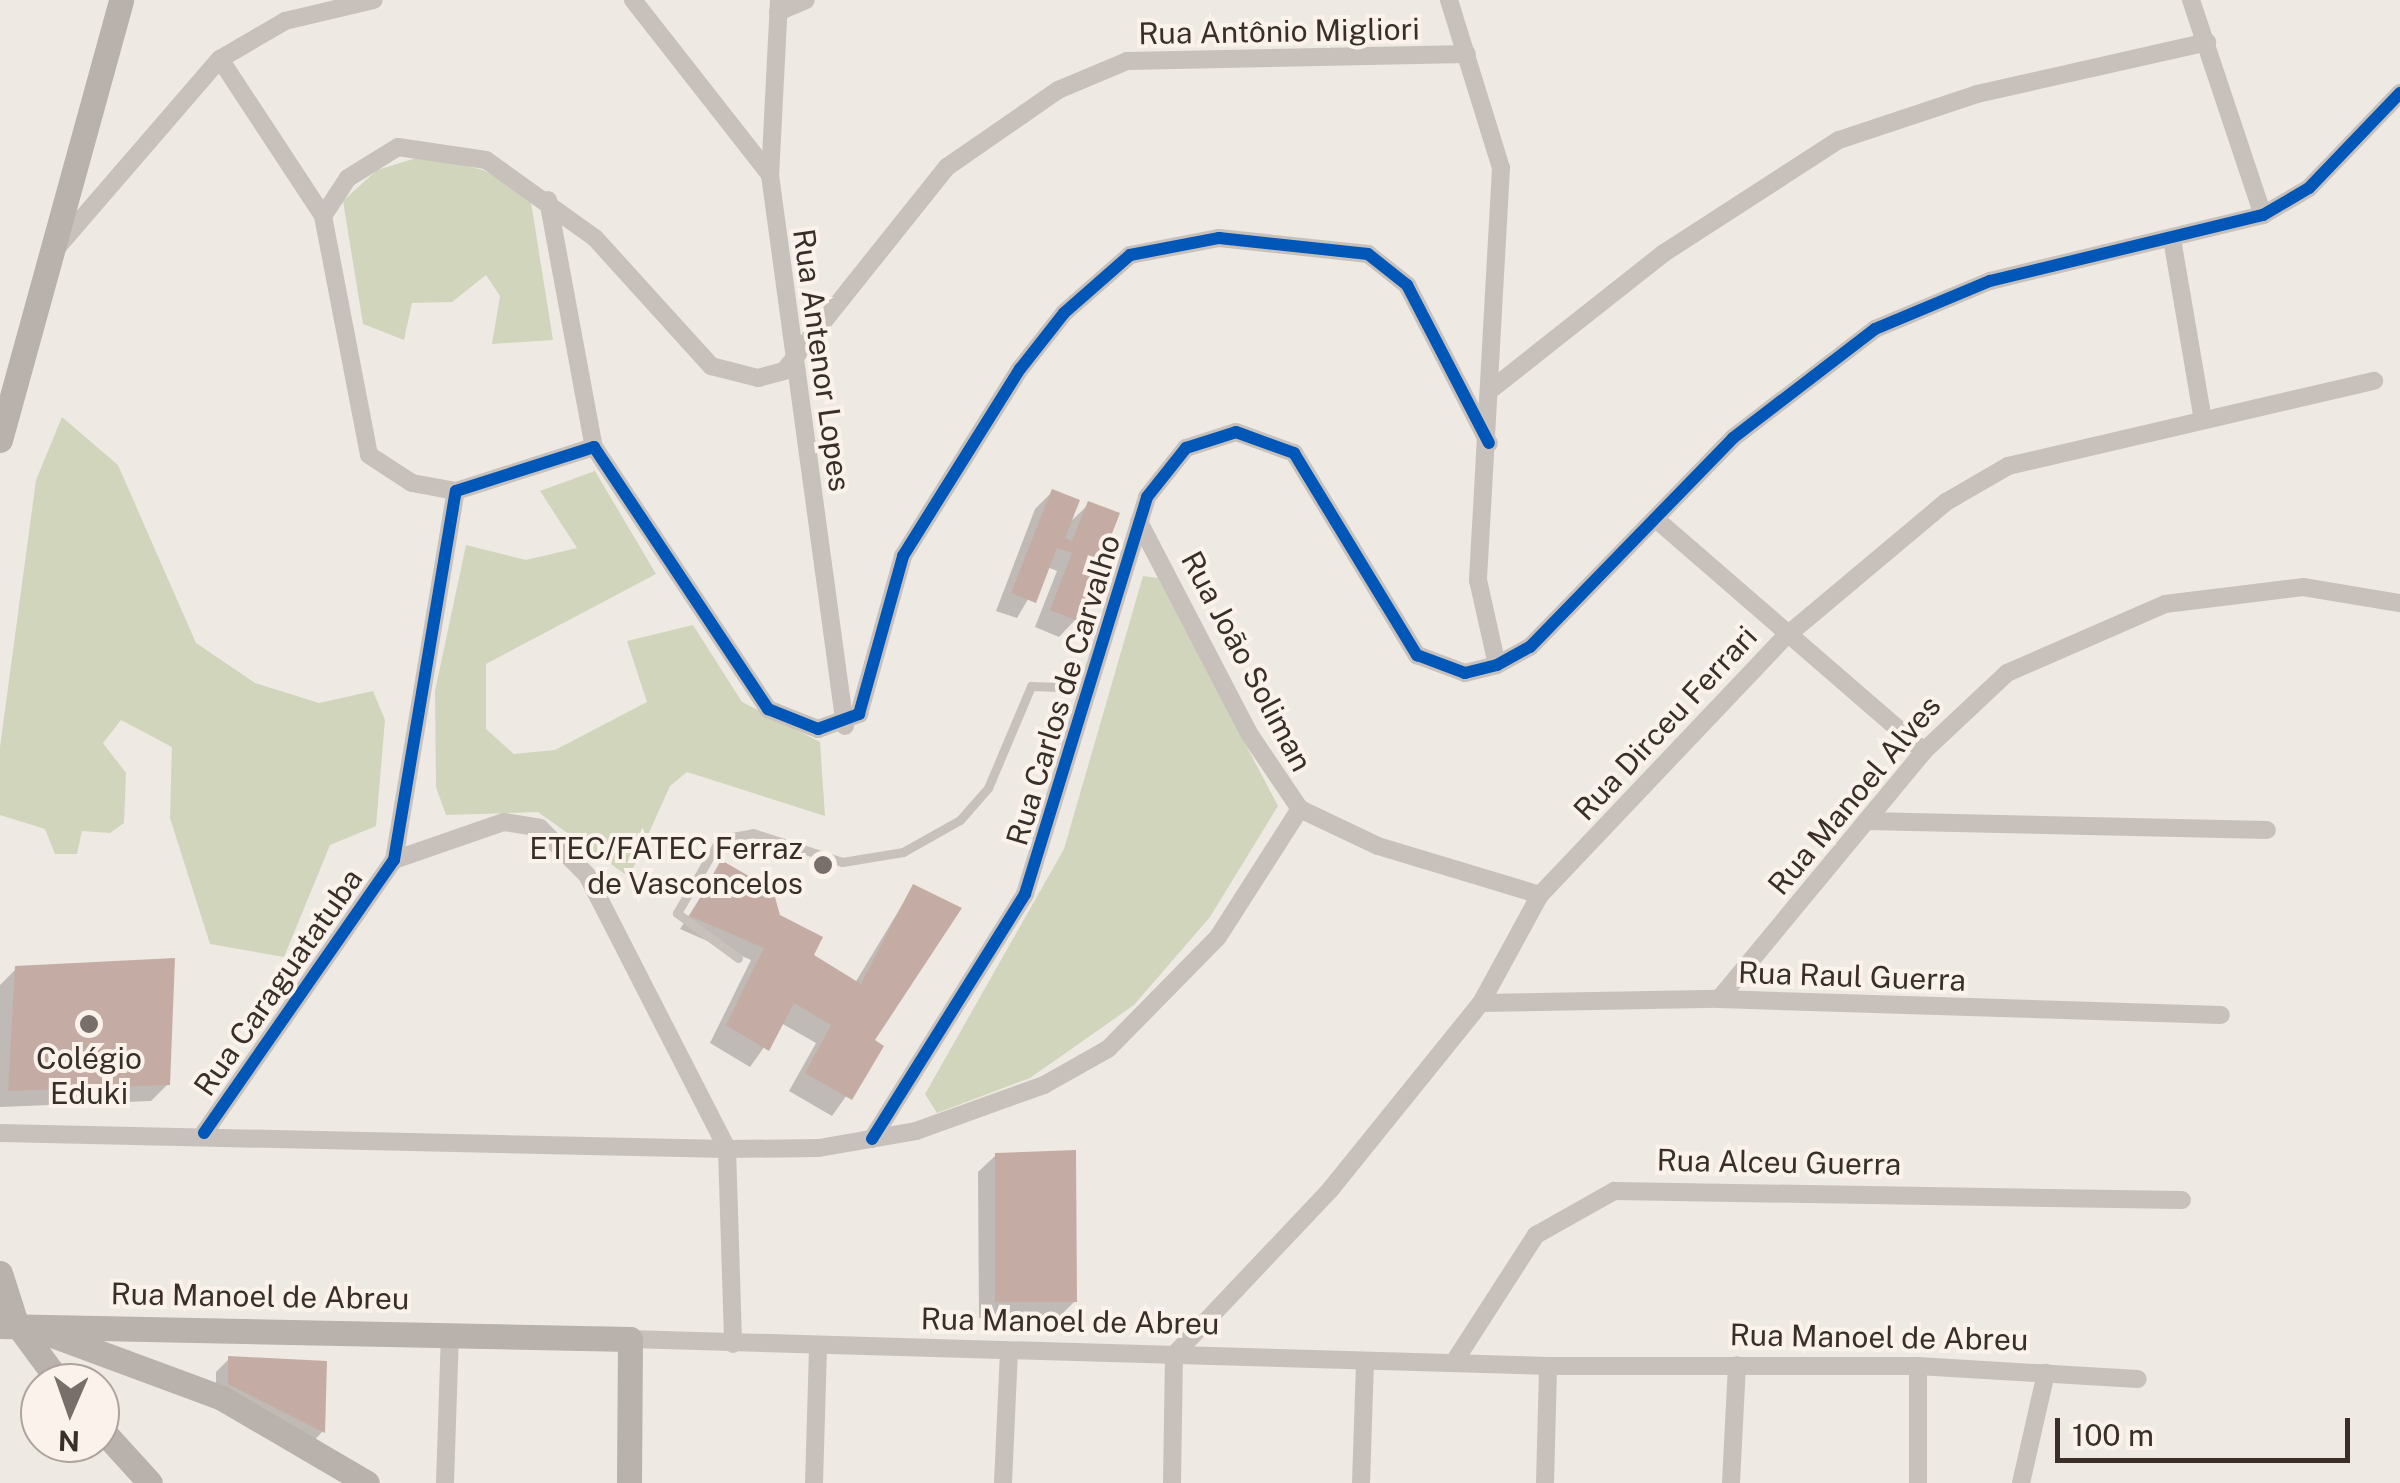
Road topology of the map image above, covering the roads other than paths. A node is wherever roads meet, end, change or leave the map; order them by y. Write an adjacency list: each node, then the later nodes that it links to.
1 (121, 0): 17 (street)
2 (374, 0): 10 (street)
3 (634, 0): 12 (street)
4 (806, 0): 7 (street)
5 (1449, 0): 9 (street)
6 (2191, 0): 8 (street)
7 (778, 6): 12 (street, Rua Antenor Lopes)
8 (2207, 42): 14 (street); 20 (street)
9 (1467, 54): 18 (street, Rua Antônio Migliori); 20 (street)
10 (220, 59): 15 (street); 17 (street)
11 (2400, 93): 14 (street)
12 (770, 174): 18 (street, Rua Antenor Lopes)
13 (548, 200): 15 (street); 18 (street); 24 (street)
14 (2262, 214): 16 (street)
15 (323, 216): 25 (street)
16 (2172, 239): 21 (street); 26 (street)
17 (50, 254): 22 (street)
18 (792, 357): 32 (street, Rua Antenor Lopes)
19 (2374, 381): 21 (street, Rua Dirceu Ferrari)
20 (1493, 388): 23 (street)
21 (2203, 420): 29 (street, Rua Dirceu Ferrari)
22 (0, 440)
23 (1489, 442): 30 (street); 32 (street)
24 (594, 447): 25 (street); 32 (street)
25 (456, 491): 37 (street)
26 (1657, 520): 29 (street); 30 (street)
27 (1139, 522): 30 (street, Rua Carlos de Carvalho); 31 (street, Rua Carlos de Carvalho); 34 (street, Rua João Soliman)
28 (2400, 603): 33 (street, Rua Manoel Alves)
29 (1785, 637): 33 (street); 38 (street, Rua Dirceu Ferrari)
30 (1497, 665)
31 (1093, 689): 39 (lane); 43 (street, Rua Carlos de Carvalho)
32 (845, 726)
33 (1924, 751): 35 (street, Rua Manoel Alves)
34 (1300, 809): 38 (street, Rua João Soliman); 44 (street, Rua Caraguatatuba)
35 (1866, 821): 36 (street); 40 (street, Rua Manoel Alves)
36 (2267, 830)
37 (394, 860): 46 (street, Rua Caraguatatuba); 48 (street)
38 (1540, 895): 41 (street, Rua Dirceu Ferrari)
39 (738, 958)
40 (1719, 1000): 41 (street, Rua Raul Guerra); 42 (street, Rua Raul Guerra)
41 (1481, 1003): 57 (street, Rua Dirceu Ferrari)
42 (2221, 1015)
43 (912, 1089): 44 (street); 47 (street, Rua Carlos de Carvalho)
44 (916, 1131): 47 (street, Rua Caraguatatuba)
45 (0, 1133): 46 (street, Rua Caraguatatuba)
46 (204, 1133): 48 (street, Rua Caraguatatuba)
47 (872, 1140): 48 (street, Rua Caraguatatuba)
48 (727, 1149): 54 (street)
49 (2182, 1200): 58 (street, Rua Alceu Guerra)
50 (0, 1274): 51 (street)
51 (8, 1324): 52 (street, Rua Manoel de Abreu); 60 (street); 68 (street)
52 (450, 1333): 53 (street, Rua Manoel de Abreu); 69 (street)
53 (630, 1339): 54 (street, Rua Manoel de Abreu); 70 (street)
54 (734, 1344): 55 (street, Rua Manoel de Abreu)
55 (818, 1346): 56 (street, Rua Manoel de Abreu); 71 (street)
56 (1009, 1353): 57 (street, Rua Manoel de Abreu); 72 (street)
57 (1174, 1355): 59 (street, Rua Manoel de Abreu); 73 (street)
58 (1456, 1359): 59 (street, Rua Manoel de Abreu); 62 (street, Rua Manoel de Abreu)
59 (1365, 1362): 74 (street)
60 (42, 1363)
61 (1736, 1365): 62 (street, Rua Manoel de Abreu); 63 (street, Rua Manoel de Abreu); 76 (street)
62 (1548, 1366): 75 (street)
63 (1918, 1366): 64 (street, Rua Manoel de Abreu); 77 (street)
64 (2046, 1373): 65 (street, Rua Manoel de Abreu); 78 (street)
65 (2138, 1380)
66 (120, 1450): 67 (street)
67 (150, 1483)
68 (366, 1483)
69 (445, 1483)
70 (629, 1483)
71 (814, 1483)
72 (1003, 1483)
73 (1172, 1483)
74 (1361, 1483)
75 (1544, 1483)
76 (1732, 1483)
77 (1918, 1483)
78 (2021, 1483)

